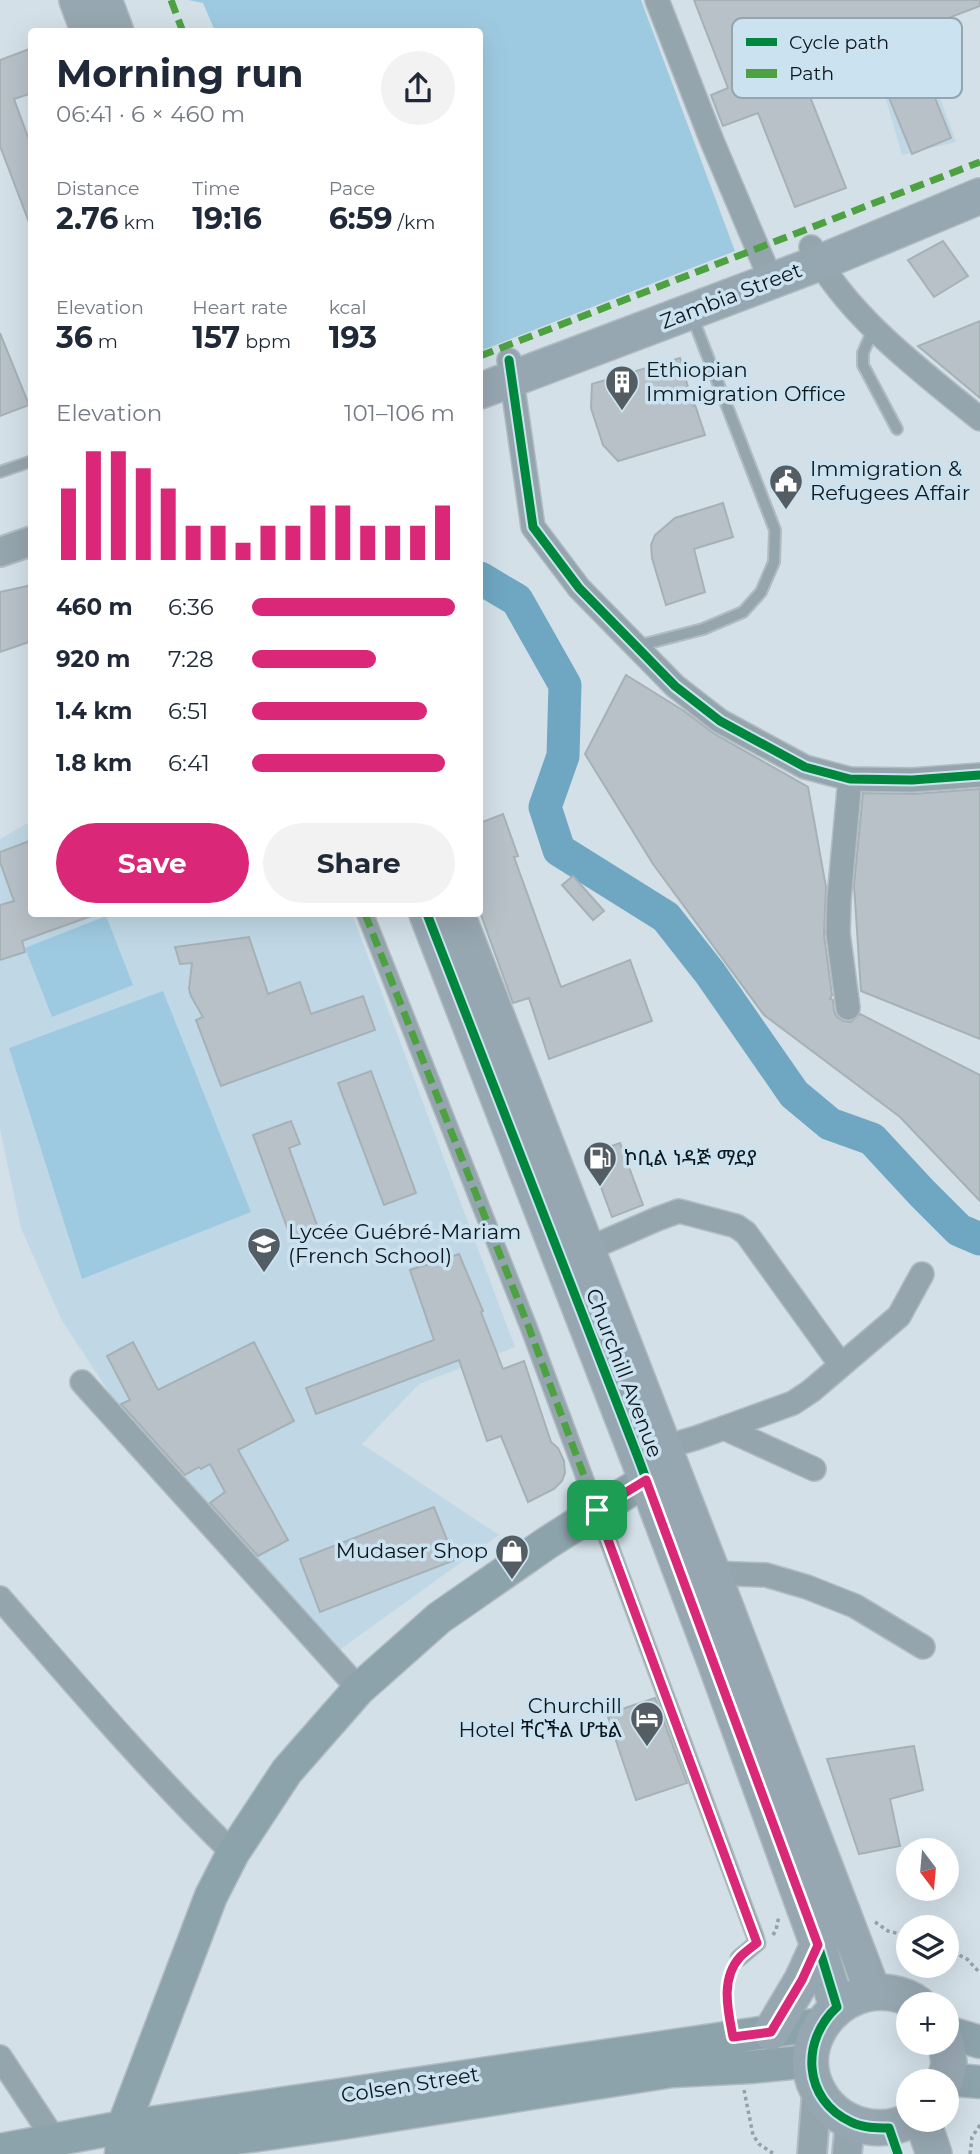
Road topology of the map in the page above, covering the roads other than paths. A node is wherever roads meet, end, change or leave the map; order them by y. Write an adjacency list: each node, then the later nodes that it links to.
1 (77, 0): 4 (main road)
2 (104, 0): 5 (main road)
3 (657, 0): 9 (street)
4 (88, 28)
5 (114, 28)
6 (980, 178): 8 (main road, Zambia Street)
7 (980, 196): 8 (main road, Zambia Street)
8 (815, 255): 9 (main road, Zambia Street); 11 (street)
9 (768, 272): 10 (main road, Zambia Street)
10 (686, 303): 12 (main road, Zambia Street); 20 (lane)
11 (874, 327): 14 (street); 15 (lane)
12 (500, 370): 13 (main road, Zambia Street); 20 (street)
13 (483, 388)
14 (980, 419)
15 (897, 429)
16 (28, 462): 17 (lane)
17 (0, 472)
18 (28, 542): 19 (street)
19 (0, 552)
20 (635, 647): 22 (street)
21 (980, 775): 22 (street)
22 (850, 779): 26 (street)
23 (366, 917): 35 (street)
24 (428, 917): 34 (main road, Churchill Avenue)
25 (458, 917): 27 (main road, Churchill Avenue)
26 (848, 1008)
27 (587, 1249): 29 (street); 32 (main road, Churchill Avenue)
28 (922, 1274): 29 (street)
29 (841, 1365): 31 (street)
30 (82, 1381): 39 (street)
31 (724, 1428): 32 (street); 33 (street)
32 (665, 1447): 36 (main road, Churchill Avenue)
33 (814, 1469)
34 (646, 1480): 35 (main road); 41 (main road, Churchill Avenue)
35 (597, 1510): 39 (main road); 42 (street)
36 (712, 1573): 38 (street); 43 (main road, Churchill Avenue)
37 (0, 1598): 40 (street)
38 (923, 1647)
39 (359, 1689): 40 (main road)
40 (233, 1853): 57 (main road)
41 (818, 1945): 45 (main road, Churchill Avenue); 46 (main road)
42 (738, 1958)
43 (873, 1992): 44 (main road); 45 (main road)
44 (896, 1994)
45 (829, 2015): 46 (main road, Colsen Street); 50 (main road)
46 (771, 2032): 57 (main road, Colsen Street)
47 (959, 2036): 48 (main road)
48 (980, 2042)
49 (0, 2057): 56 (street)
50 (814, 2075): 55 (main road); 57 (main road); 59 (street)
51 (959, 2081): 52 (main road)
52 (980, 2082)
53 (926, 2132): 60 (main road)
54 (900, 2134): 55 (main road)
55 (848, 2138)
56 (54, 2139): 57 (main road, Colsen Street); 58 (main road, Colsen Street)
57 (122, 2145)
58 (0, 2150)
59 (812, 2154)
60 (934, 2154)

